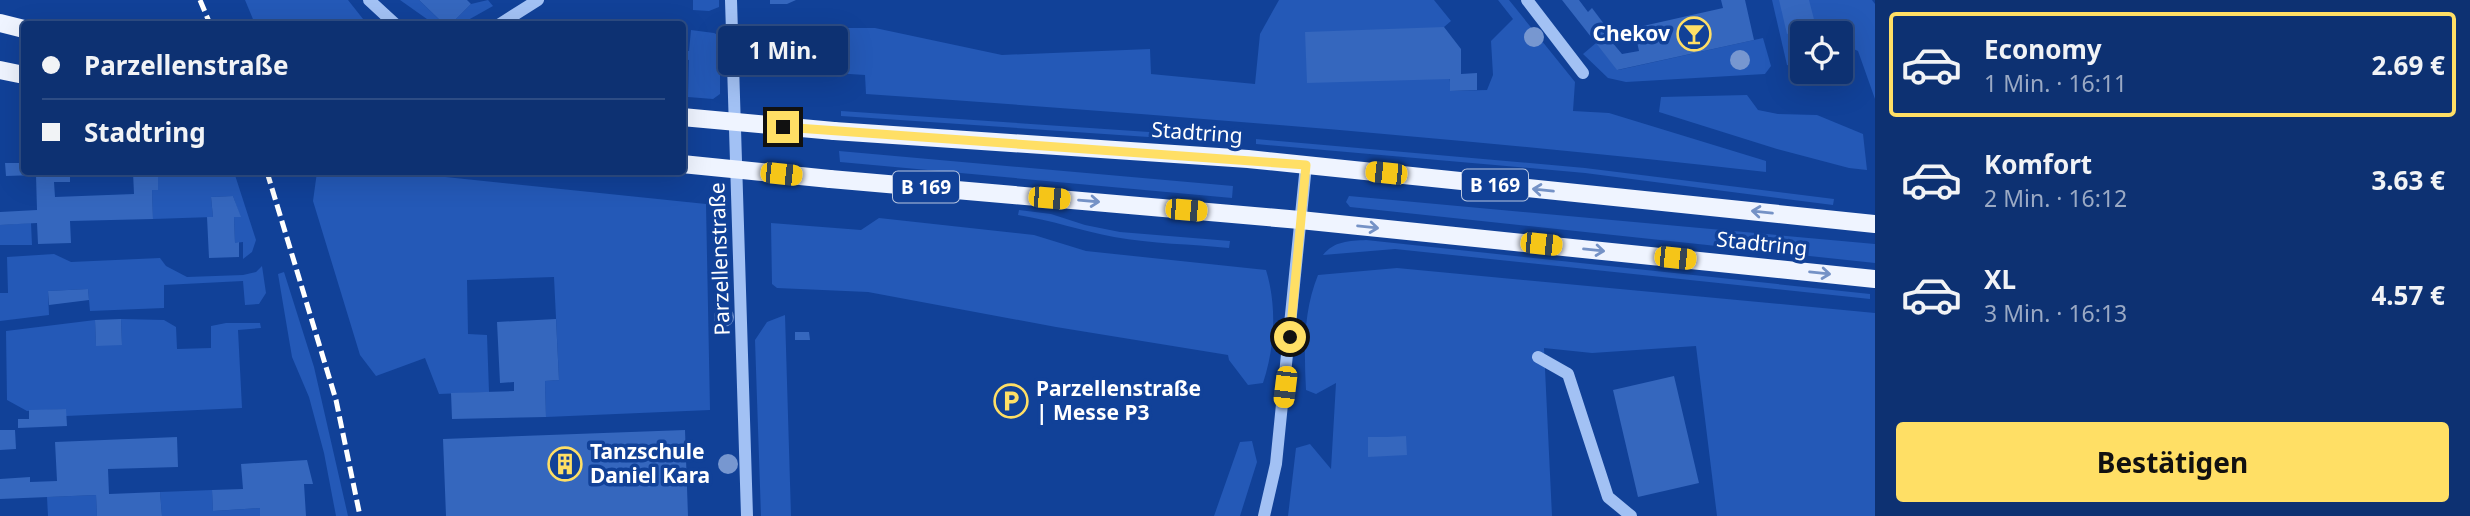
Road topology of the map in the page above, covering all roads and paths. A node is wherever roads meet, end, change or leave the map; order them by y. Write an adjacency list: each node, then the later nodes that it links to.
1 (369, 0): 5 (street)
2 (538, 0): 6 (street)
3 (731, 0): 19 (street, Parzellenstraße)
4 (1527, 0): 10 (street)
5 (392, 21)
6 (505, 21)
7 (0, 23): 8 (main road)
8 (21, 28)
9 (0, 69): 11 (main road)
10 (1583, 73)
11 (21, 74)
12 (686, 117): 14 (main road, Stadtring / B 169, bridge)
13 (686, 164): 15 (main road, Stadtring / B 169, one-way to 15, bridge)
14 (1306, 165): 15 (street); 16 (main road, Stadtring / B 169, one-way to 14)
15 (1300, 220): 17 (main road, Stadtring / B 169, one-way to 17); 20 (street)
16 (1875, 224)
17 (1869, 278)
18 (1538, 358): 21 (street)
19 (747, 516)
20 (1264, 516)
21 (1630, 516)

